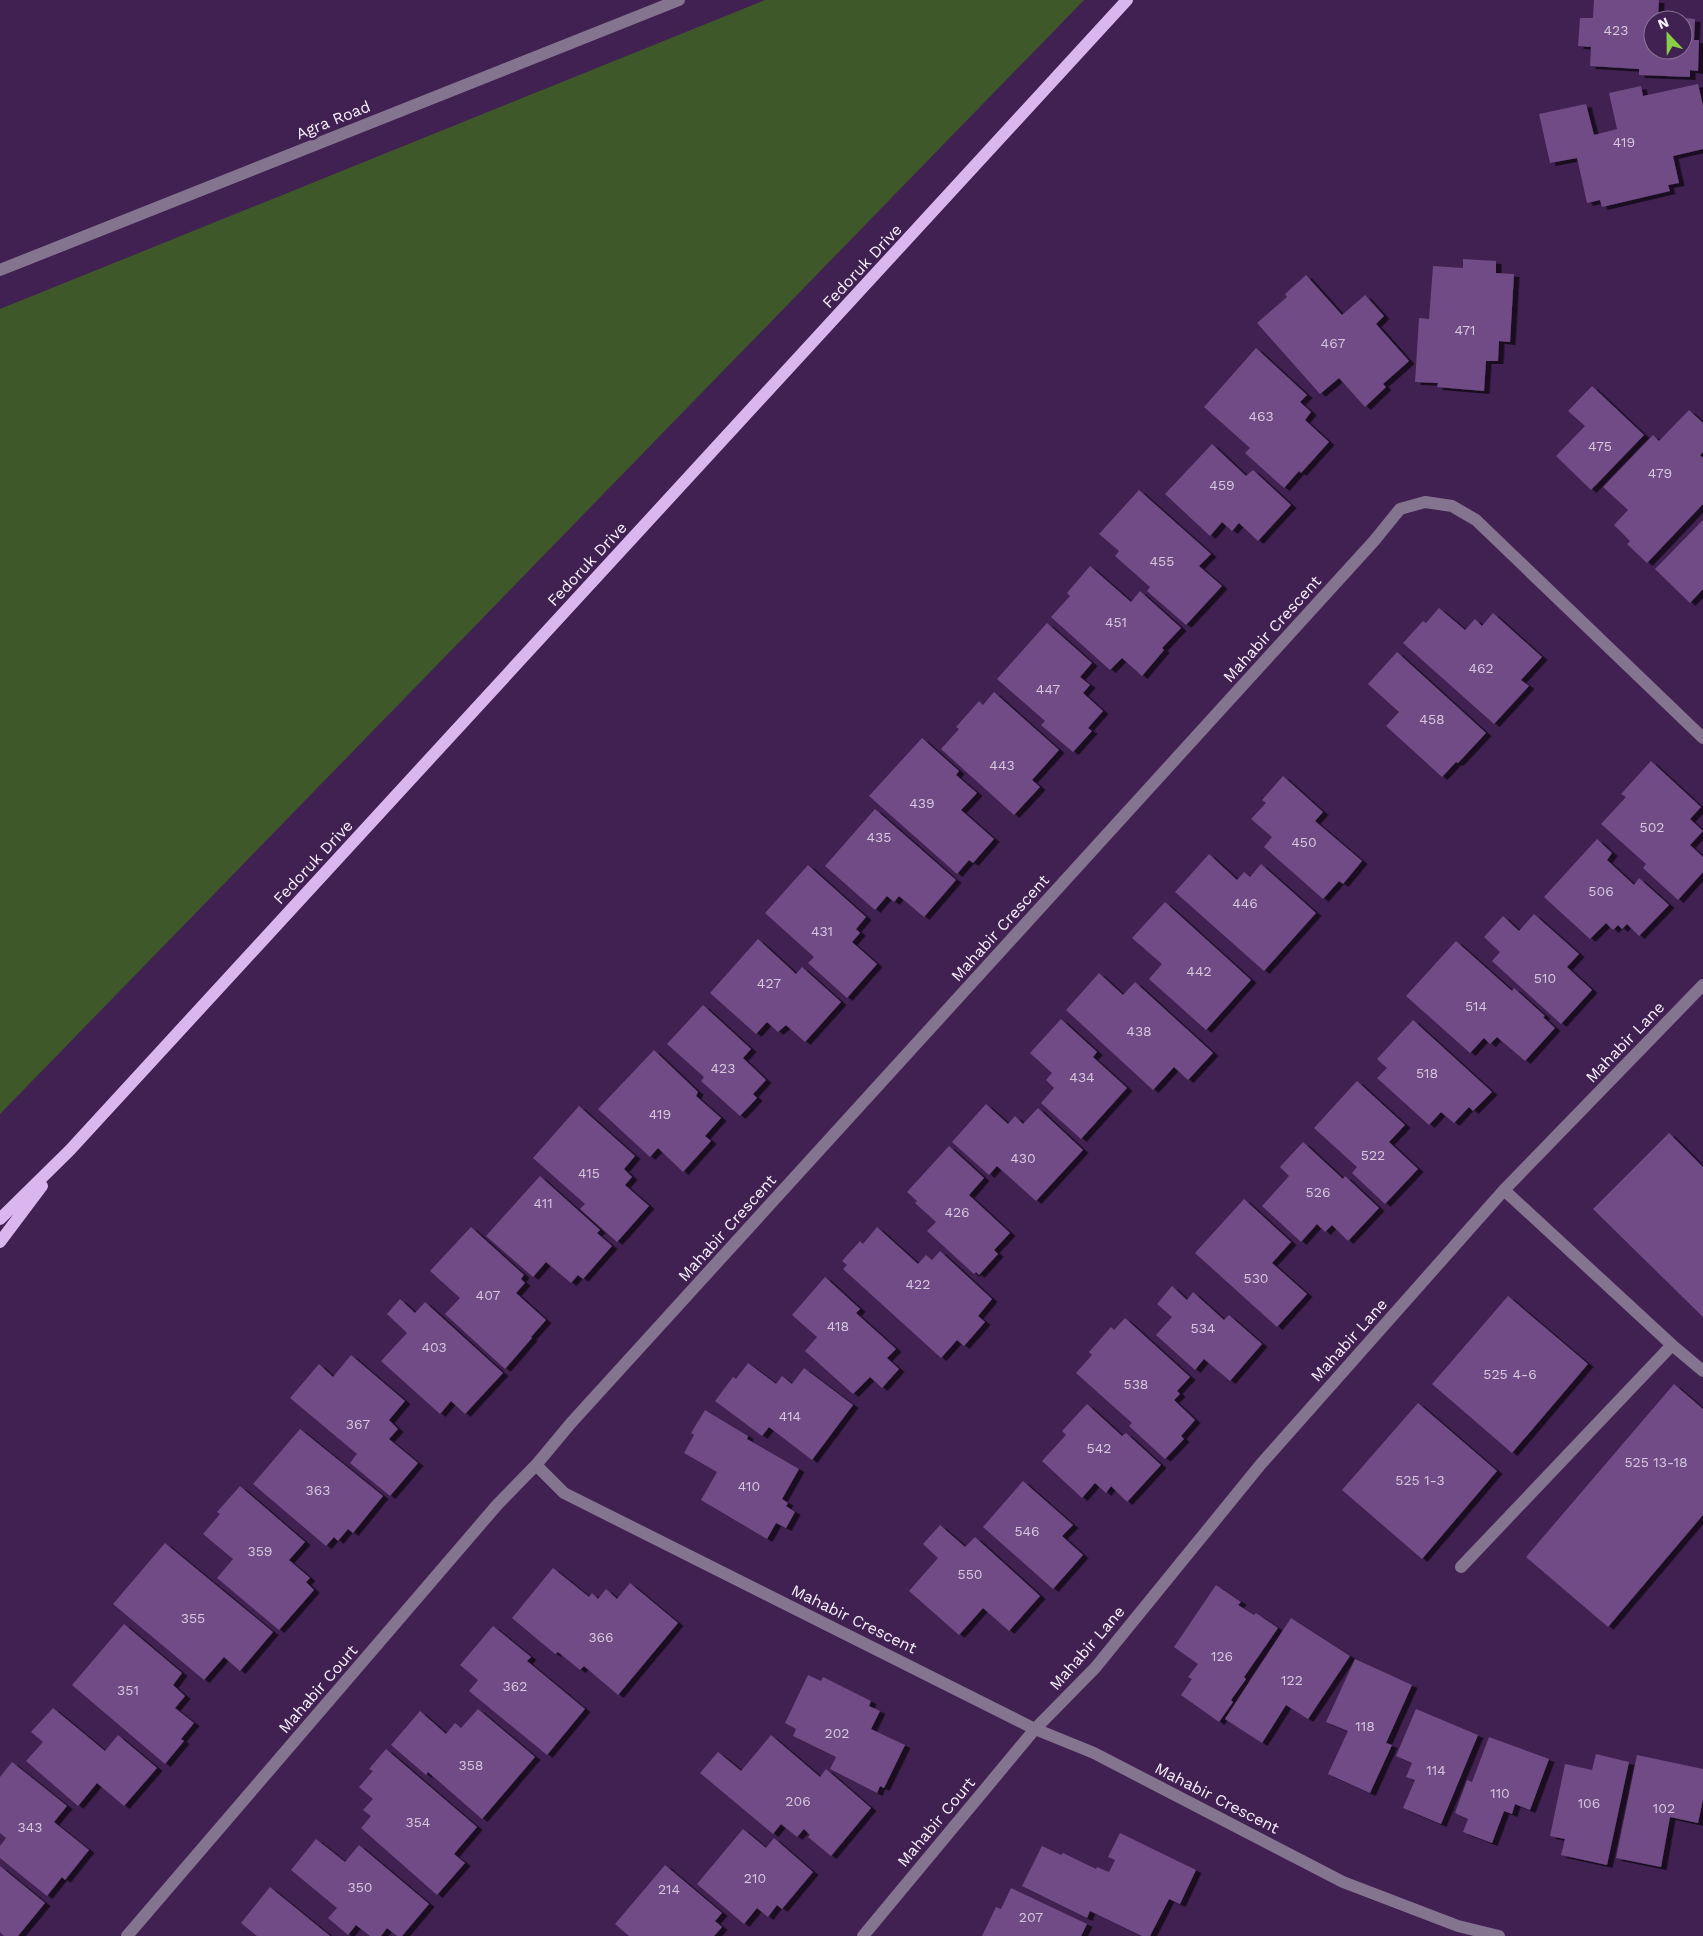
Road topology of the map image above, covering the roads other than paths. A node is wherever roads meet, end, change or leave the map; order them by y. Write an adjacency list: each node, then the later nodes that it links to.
1 (679, 0): 3 (street, Agra Road)
2 (1127, 0): 6 (main road, Fedoruk Drive)
3 (0, 270)
4 (1703, 738): 12 (street, Mahabir Crescent)
5 (1703, 985): 7 (street, Mahabir Lane)
6 (70, 1150): 8 (main road, Fedoruk Drive); 9 (main road, Fedoruk Drive)
7 (1504, 1190): 10 (street); 14 (street, Mahabir Lane)
8 (0, 1219)
9 (0, 1242)
10 (1672, 1345): 11 (street); 13 (street)
11 (1703, 1371)
12 (536, 1464): 14 (street, Mahabir Crescent); 15 (street, Mahabir Court)
13 (1461, 1567)
14 (1035, 1729): 16 (street, Mahabir Court); 17 (street, Mahabir Crescent)
15 (127, 1936)
16 (863, 1936)
17 (1499, 1936)

